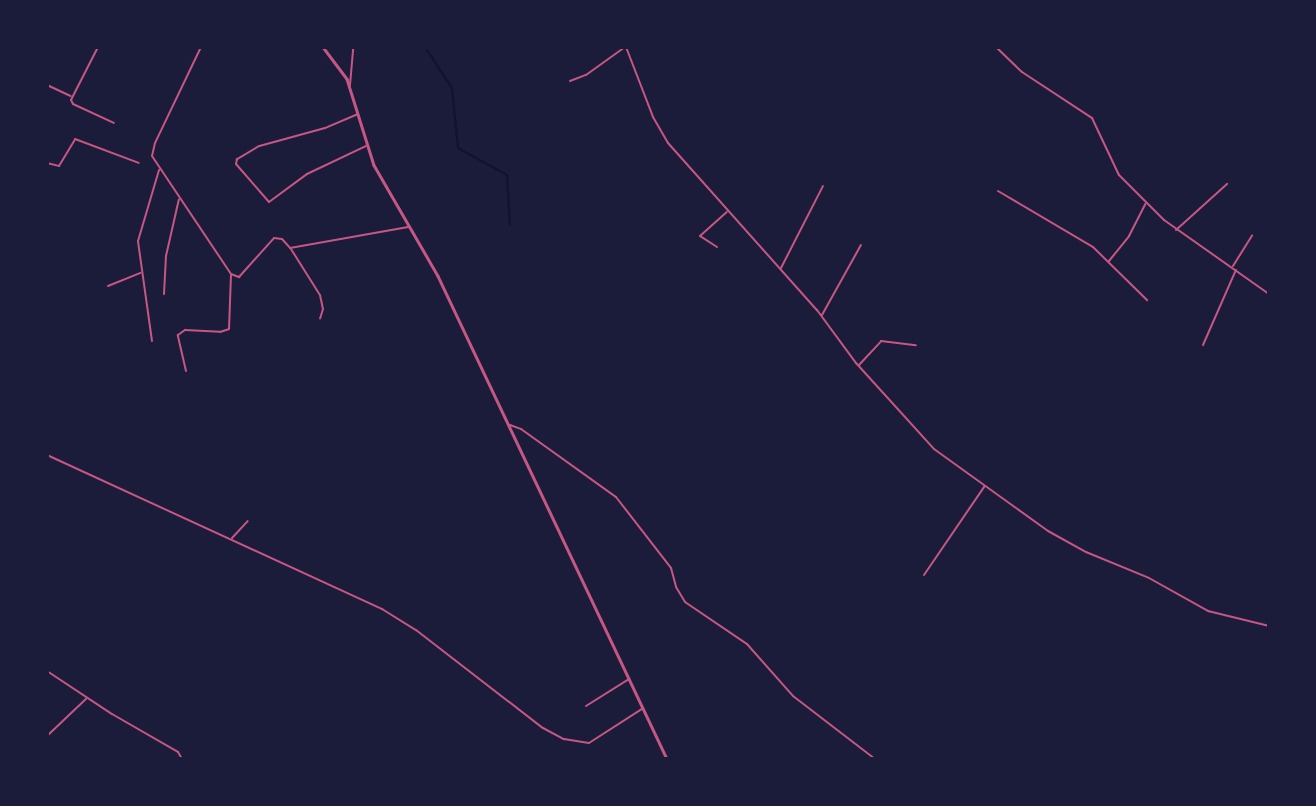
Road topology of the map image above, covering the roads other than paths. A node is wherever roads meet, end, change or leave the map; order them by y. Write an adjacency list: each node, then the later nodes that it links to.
1 (97, 47): 10 (street)
2 (201, 47): 16 (street)
3 (323, 47): 9 (street)
4 (353, 47): 9 (street)
5 (626, 47): 7 (street); 22 (street)
6 (996, 47): 21 (street)
7 (570, 81)
8 (47, 85): 10 (street)
9 (350, 85): 11 (street)
10 (71, 96): 12 (street)
11 (359, 113): 13 (street); 13 (street)
12 (114, 122)
13 (366, 146): 23 (street)
14 (47, 163): 15 (street)
15 (139, 163)
16 (159, 169): 20 (street); 32 (street)
17 (1227, 184): 24 (street)
18 (823, 186): 30 (street)
19 (998, 191): 29 (street)
20 (179, 199): 33 (street); 35 (street)
21 (1146, 203): 24 (street); 29 (street)
22 (728, 212): 27 (street); 30 (street)
23 (410, 227): 28 (street); 45 (street)
24 (1176, 231): 31 (street)
25 (1252, 236): 31 (street)
26 (862, 244): 38 (street)
27 (717, 247)
28 (290, 248): 33 (street); 39 (street)
29 (1109, 262): 37 (street)
30 (780, 269): 38 (street)
31 (1234, 269): 36 (street); 42 (street)
32 (141, 272): 34 (street); 40 (street)
33 (231, 274): 44 (street)
34 (108, 286)
35 (164, 293)
36 (1269, 294)
37 (1147, 300)
38 (821, 316): 43 (street)
39 (320, 319)
40 (152, 341)
41 (916, 345): 43 (street)
42 (1203, 345)
43 (859, 366): 47 (street)
44 (186, 371)
45 (509, 425): 55 (street); 62 (street)
46 (47, 455): 49 (street)
47 (984, 486): 50 (street); 51 (street)
48 (248, 522): 49 (street)
49 (231, 539): 58 (street)
50 (925, 575)
51 (1269, 626)
52 (1269, 650): 53 (street)
53 (1269, 655)
54 (47, 671): 56 (street)
55 (630, 679): 57 (street); 58 (street)
56 (86, 698): 59 (street); 60 (street)
57 (586, 706)
58 (644, 707): 61 (street)
59 (47, 736)
60 (182, 759)
61 (667, 759)
62 (874, 759)

